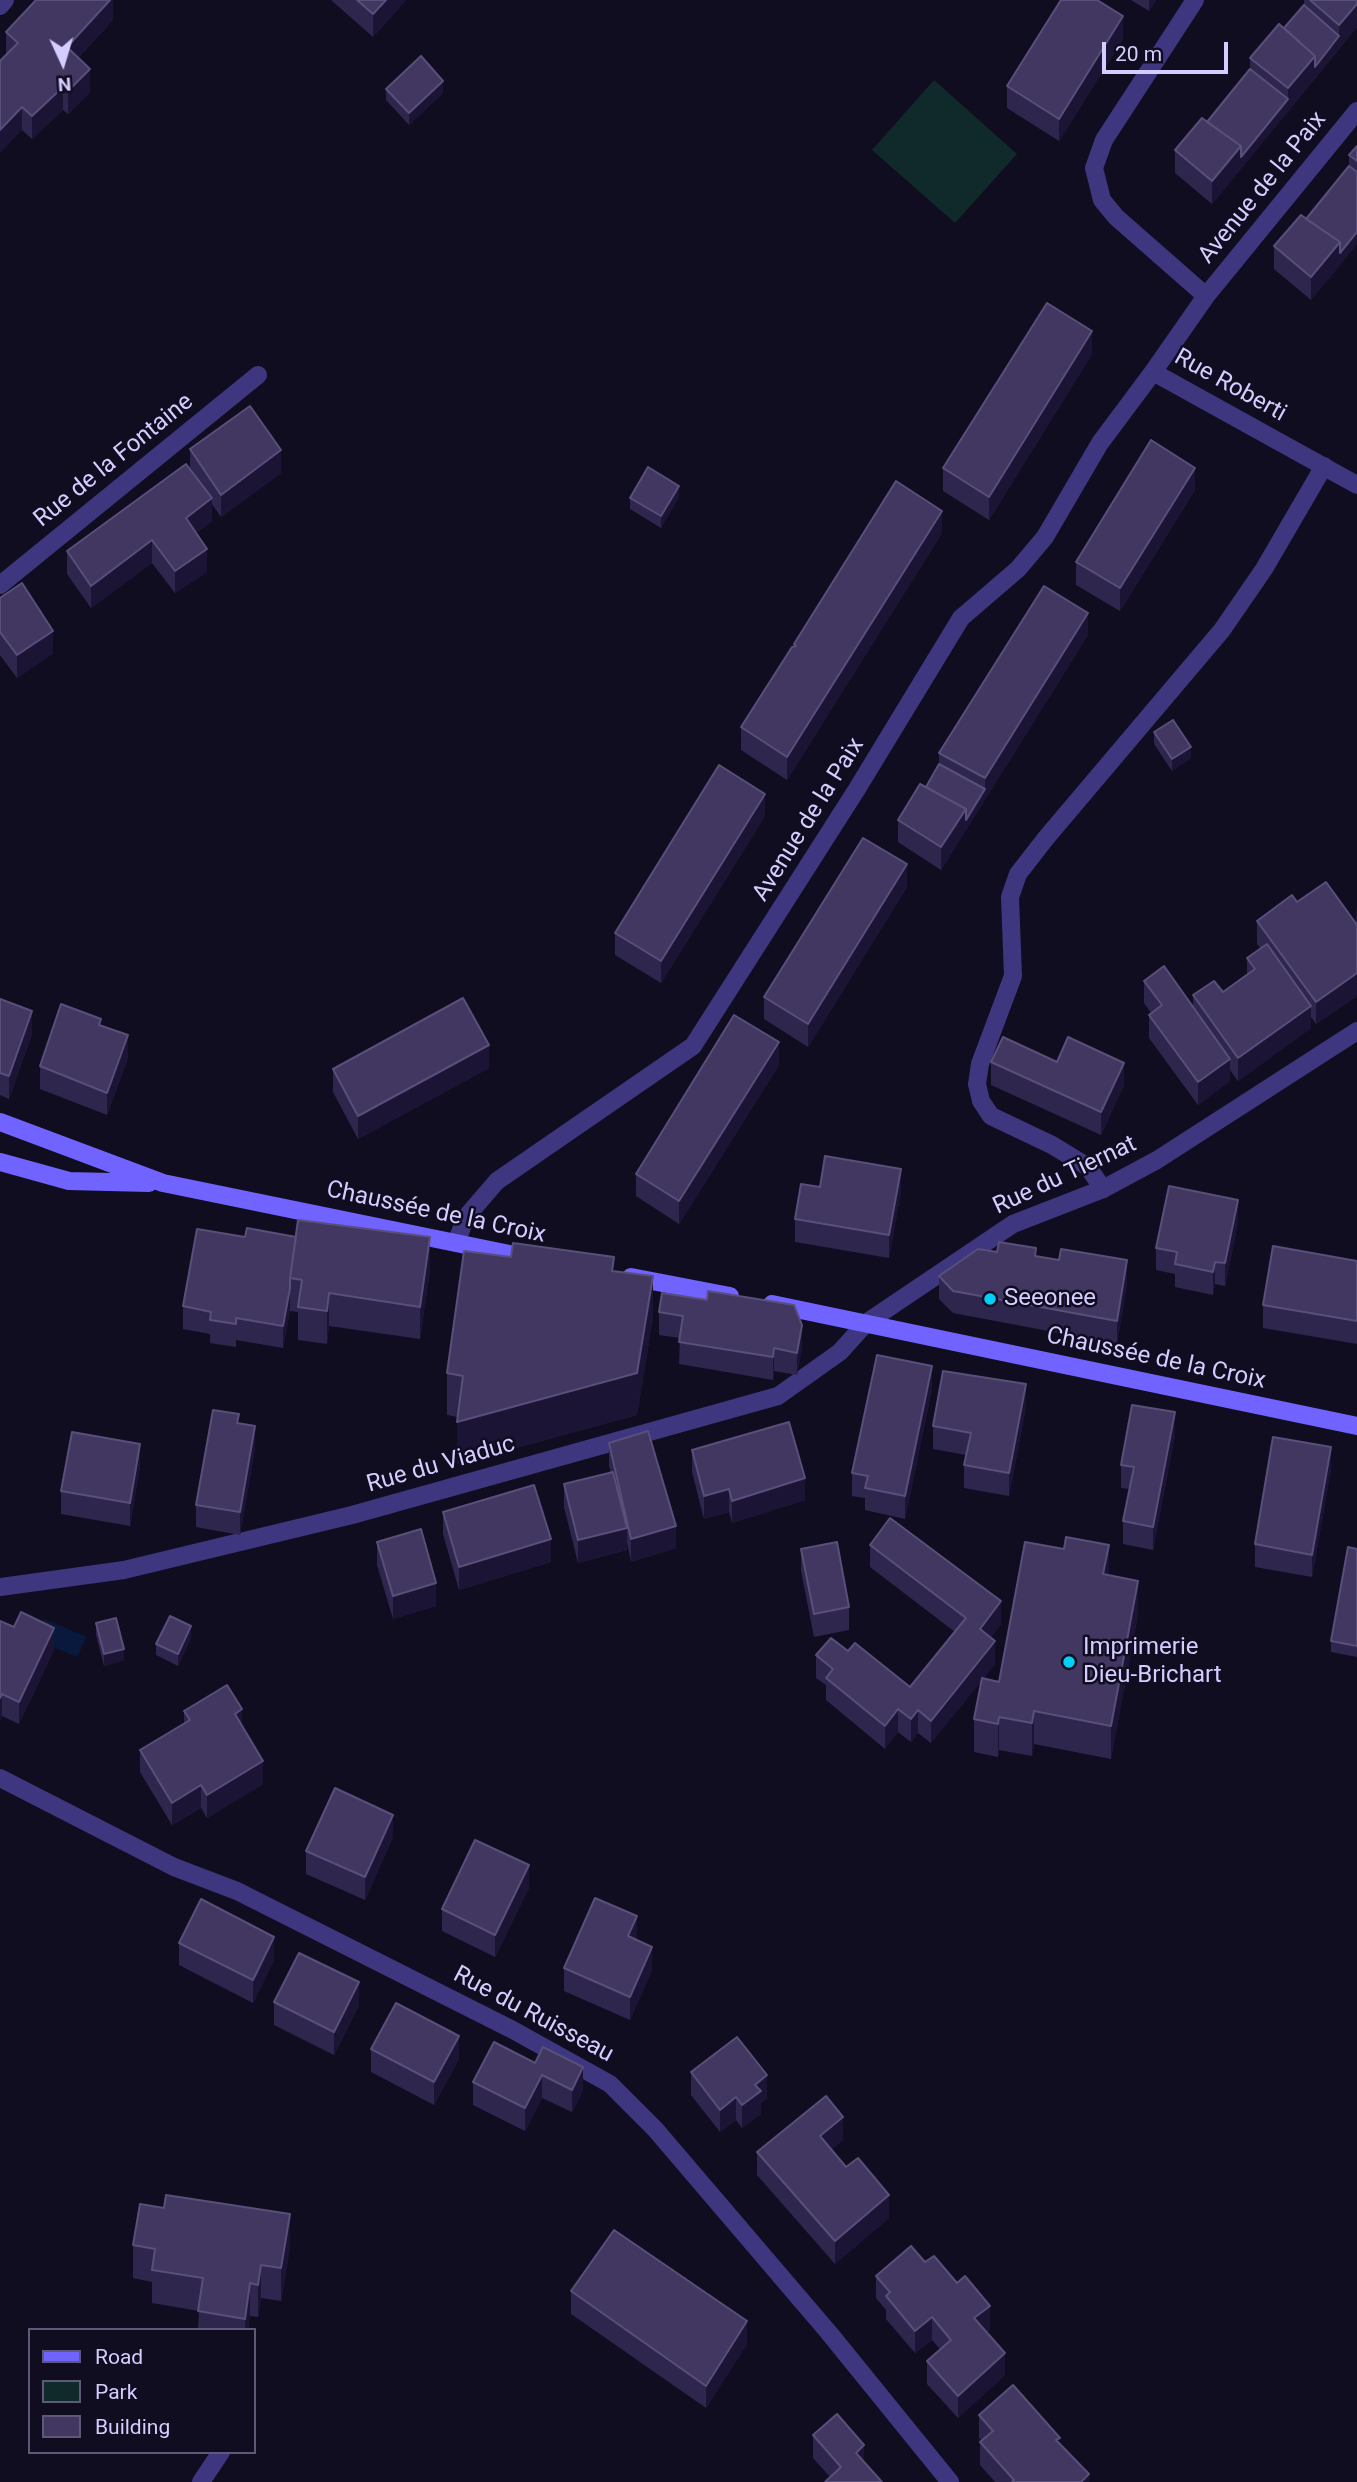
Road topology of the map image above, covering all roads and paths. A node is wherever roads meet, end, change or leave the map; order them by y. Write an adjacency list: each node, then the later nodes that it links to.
1 (5, 0): 3 (street)
2 (1195, 0): 5 (street)
3 (0, 6)
4 (1357, 111): 5 (street, Avenue de la Paix)
5 (1206, 296): 6 (street, Rue Roberti)
6 (1153, 372): 8 (street, Rue Roberti); 16 (street, Avenue de la Paix)
7 (258, 376): 10 (street, Rue de la Fontaine)
8 (1324, 466): 9 (street, Rue Roberti); 15 (street)
9 (1357, 485)
10 (0, 585)
11 (1357, 1031): 15 (street, Rue du Tiernat)
12 (0, 1122): 14 (main road, Chaussée de la Croix)
13 (0, 1162): 14 (main road, Chaussée de la Croix)
14 (163, 1183): 16 (main road, Chaussée de la Croix)
15 (1103, 1189): 19 (street, Rue du Tiernat)
16 (456, 1243): 17 (main road, Chaussée de la Croix)
17 (557, 1263)
18 (612, 1273): 19 (main road, Chaussée de la Croix)
19 (866, 1323): 20 (main road, Chaussée de la Croix); 21 (street, Rue du Viaduc)
20 (1357, 1426)
21 (0, 1587)
22 (0, 1778): 25 (street, Rue du Ruisseau)
23 (220, 2454): 24 (street)
24 (201, 2482)
25 (950, 2482)

